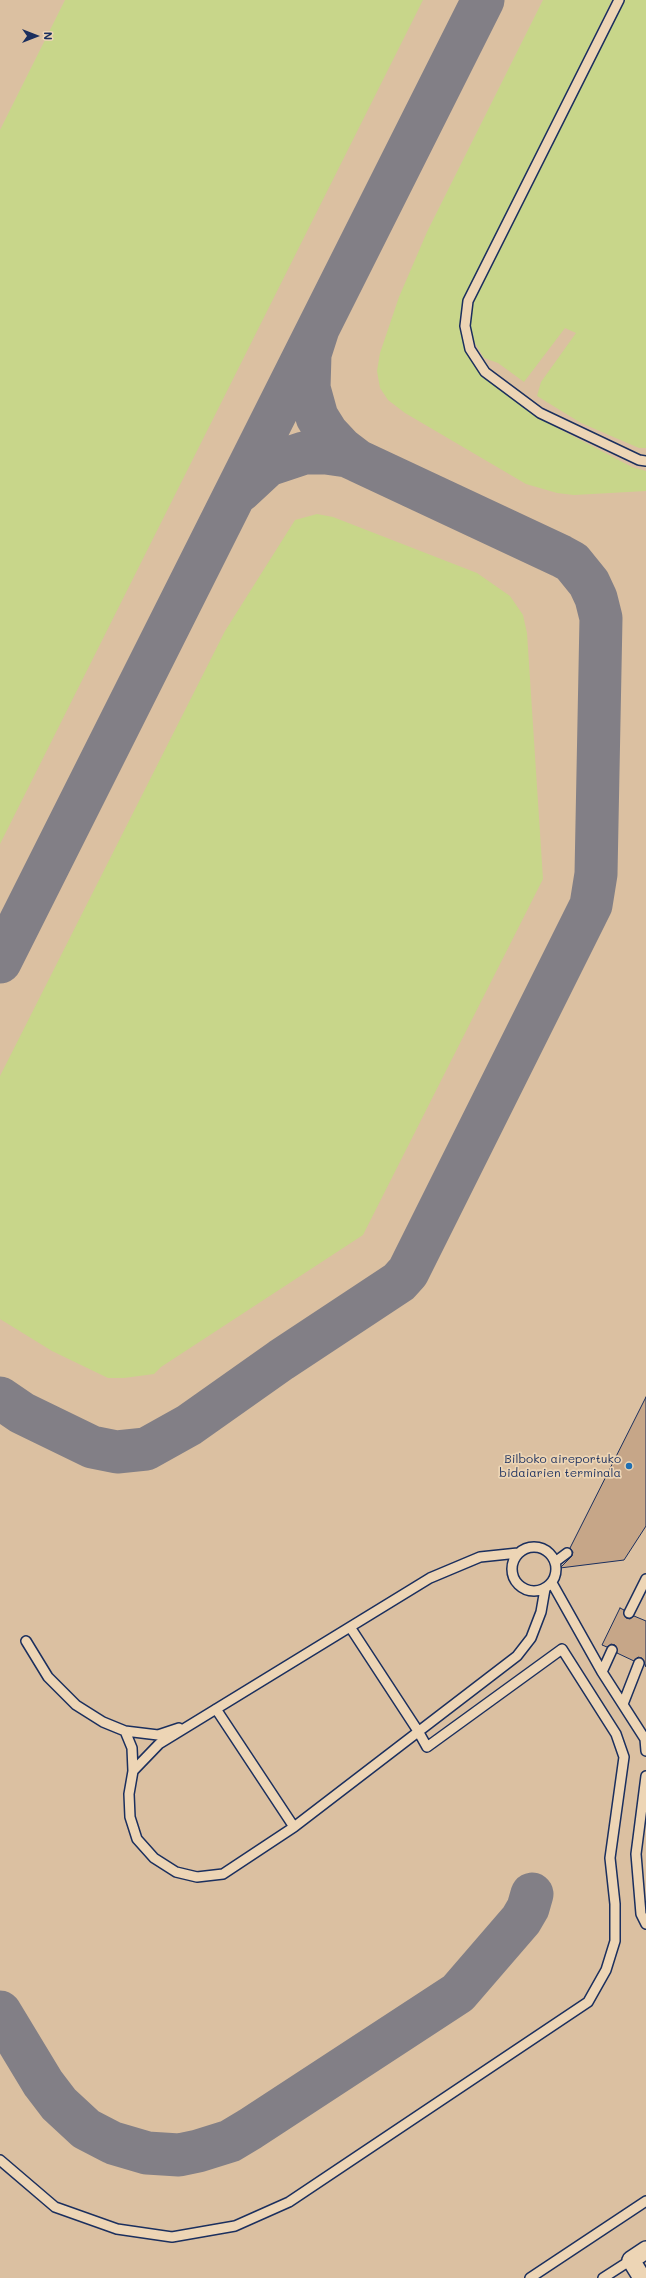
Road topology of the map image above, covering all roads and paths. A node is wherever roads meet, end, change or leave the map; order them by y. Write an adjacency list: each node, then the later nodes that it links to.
1 (619, 0): 2 (lane)
2 (646, 461)
3 (518, 1554): 5 (lane); 7 (lane); 9 (lane)
4 (567, 1554): 5 (lane)
5 (555, 1562): 7 (lane)
6 (646, 1579): 8 (lane)
7 (549, 1586): 13 (lane); 18 (lane)
8 (629, 1613)
9 (350, 1627): 15 (lane); 18 (lane)
10 (26, 1641): 17 (lane)
11 (612, 1650): 13 (lane)
12 (639, 1663): 14 (lane)
13 (602, 1672): 14 (lane)
14 (622, 1704): 19 (lane)
15 (216, 1709): 16 (lane); 22 (lane)
16 (188, 1726): 17 (lane); 20 (lane)
17 (125, 1730): 20 (lane)
18 (418, 1731): 22 (lane); 24 (lane)
19 (646, 1751)
20 (133, 1771): 22 (lane)
21 (646, 1776): 23 (lane)
22 (294, 1827)
23 (646, 1924)
24 (0, 2160)
25 (646, 2201): 28 (lane)
26 (646, 2250): 27 (street)
27 (631, 2260): 29 (lane); 30 (street)
28 (530, 2278)
29 (603, 2278)
30 (642, 2278)

